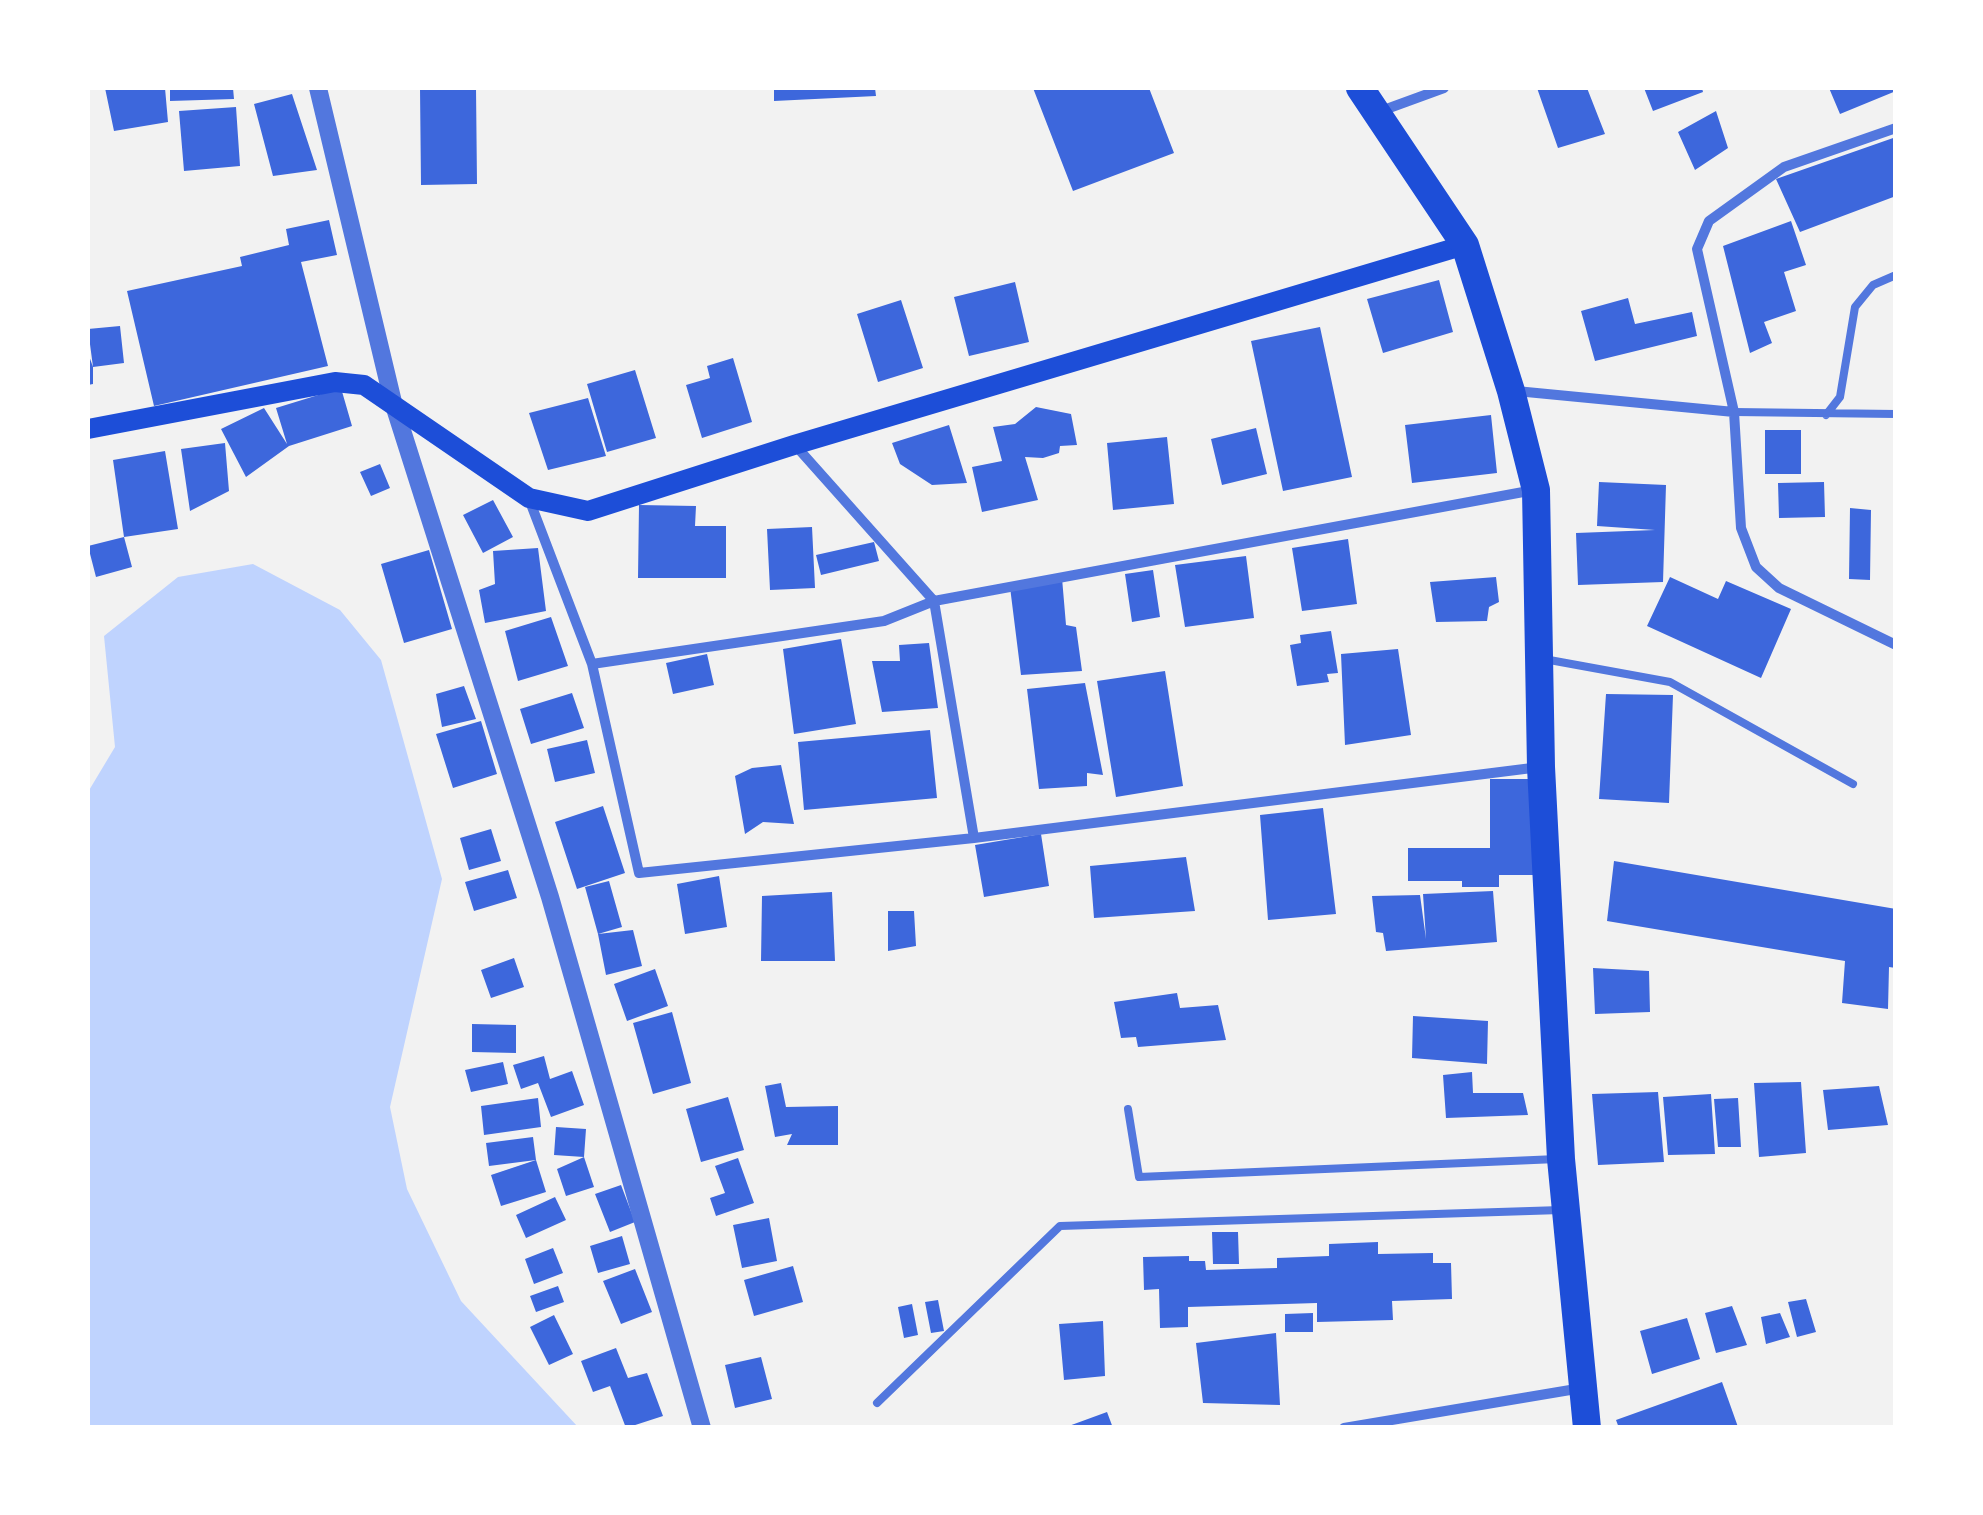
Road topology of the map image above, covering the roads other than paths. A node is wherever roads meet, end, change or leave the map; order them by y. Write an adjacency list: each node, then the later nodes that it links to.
1 (318, 88): 9 (street)
2 (1360, 88): 4 (highway)
3 (1444, 88): 4 (street)
4 (1376, 114): 6 (highway)
5 (1896, 128): 10 (street)
6 (1464, 245): 8 (highway); 14 (main road)
7 (1895, 274): 12 (lane)
8 (1511, 391): 10 (street); 15 (highway)
9 (393, 402): 13 (main road); 16 (main road); 29 (street)
10 (1734, 412): 12 (lane); 18 (street)
11 (1896, 414): 12 (lane)
12 (1826, 416)
13 (88, 429)
14 (794, 445): 16 (main road); 17 (street)
15 (1536, 490): 17 (street); 19 (highway)
16 (529, 498): 20 (street)
17 (934, 600): 20 (street); 23 (street)
18 (1896, 645)
19 (1539, 658): 21 (highway); 22 (lane)
20 (592, 664): 23 (street)
21 (1541, 767): 23 (street); 25 (highway)
22 (1853, 784)
23 (974, 838)
24 (1128, 1109): 25 (lane)
25 (1561, 1159): 26 (highway)
26 (1566, 1210): 27 (highway); 28 (lane)
27 (1583, 1388): 30 (street); 31 (highway)
28 (876, 1403)
29 (702, 1428)
30 (1344, 1428)
31 (1587, 1428)

